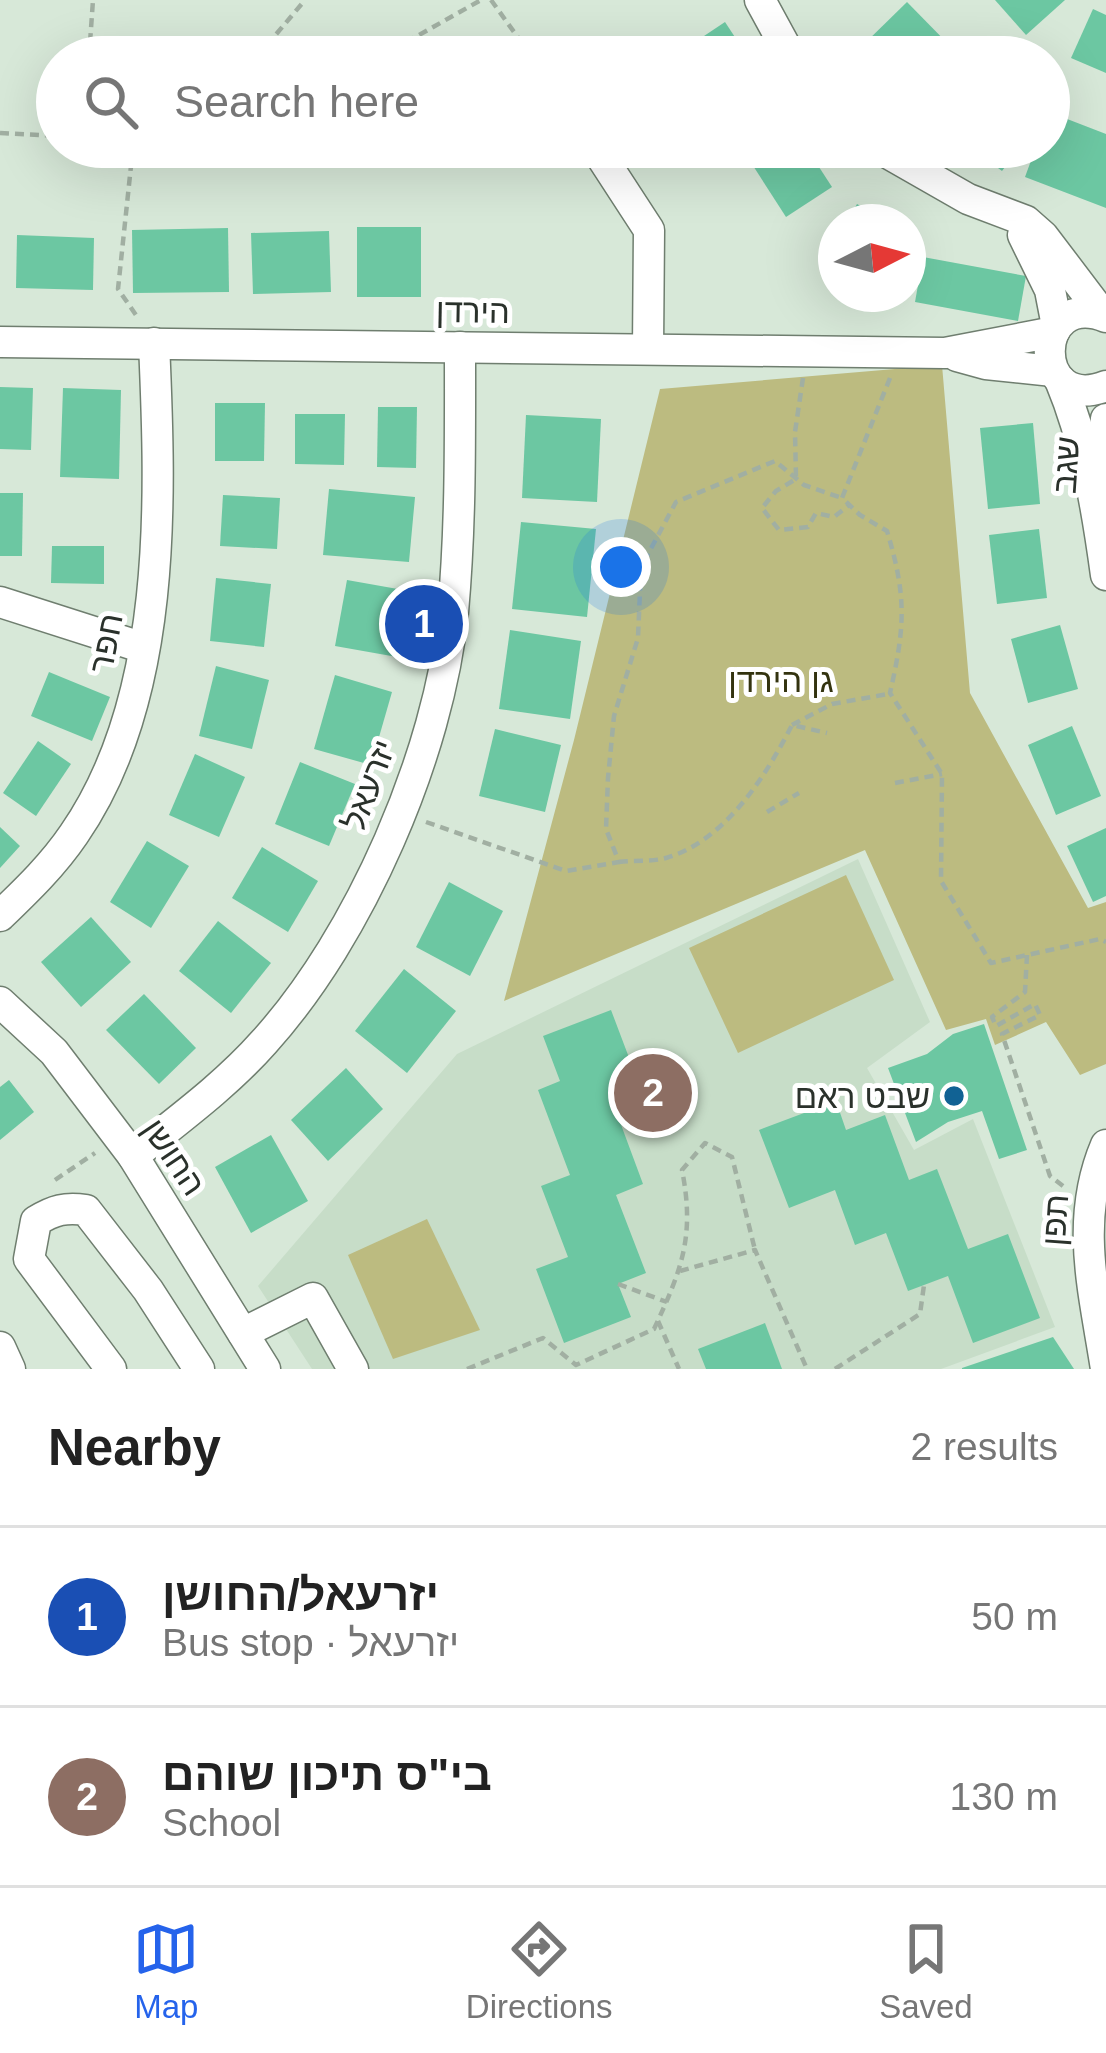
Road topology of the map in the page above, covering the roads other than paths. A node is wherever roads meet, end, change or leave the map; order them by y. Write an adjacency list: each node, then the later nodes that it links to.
1 (760, 0): 2 (street)
2 (779, 36)
3 (609, 168): 11 (street)
4 (914, 168): 5 (street)
5 (1015, 219): 6 (street); 7 (street)
6 (1104, 316): 7 (street, הירדן)
7 (1055, 329): 12 (street, הירדן); 13 (street)
8 (0, 342): 9 (street, הירדן)
9 (154, 343): 10 (street, הירדן); 19 (street, חפר)
10 (460, 347): 11 (street, הירדן); 23 (street, יזרעאל)
11 (649, 350): 12 (street, הירדן)
12 (945, 353): 13 (street, הירדן)
13 (1057, 376): 14 (street, הירדן); 16 (street, שגב)
14 (1106, 386)
15 (1106, 419): 16 (street, שגב)
16 (1098, 517): 17 (street, שגב)
17 (1106, 575)
18 (0, 602): 19 (street)
19 (144, 648): 20 (street, חפר)
20 (0, 916)
21 (0, 1002): 23 (street, החושן)
22 (1106, 1144): 24 (street, תפן)
23 (126, 1147): 26 (street, החושן)
24 (1095, 1196): 25 (street, תפן)
25 (1101, 1315): 33 (street, תפן)
26 (243, 1333): 31 (street, החושן); 32 (street)
27 (0, 1347): 28 (street)
28 (10, 1369)
29 (111, 1369): 30 (street)
30 (200, 1369)
31 (265, 1369)
32 (353, 1369)
33 (1106, 1369)

